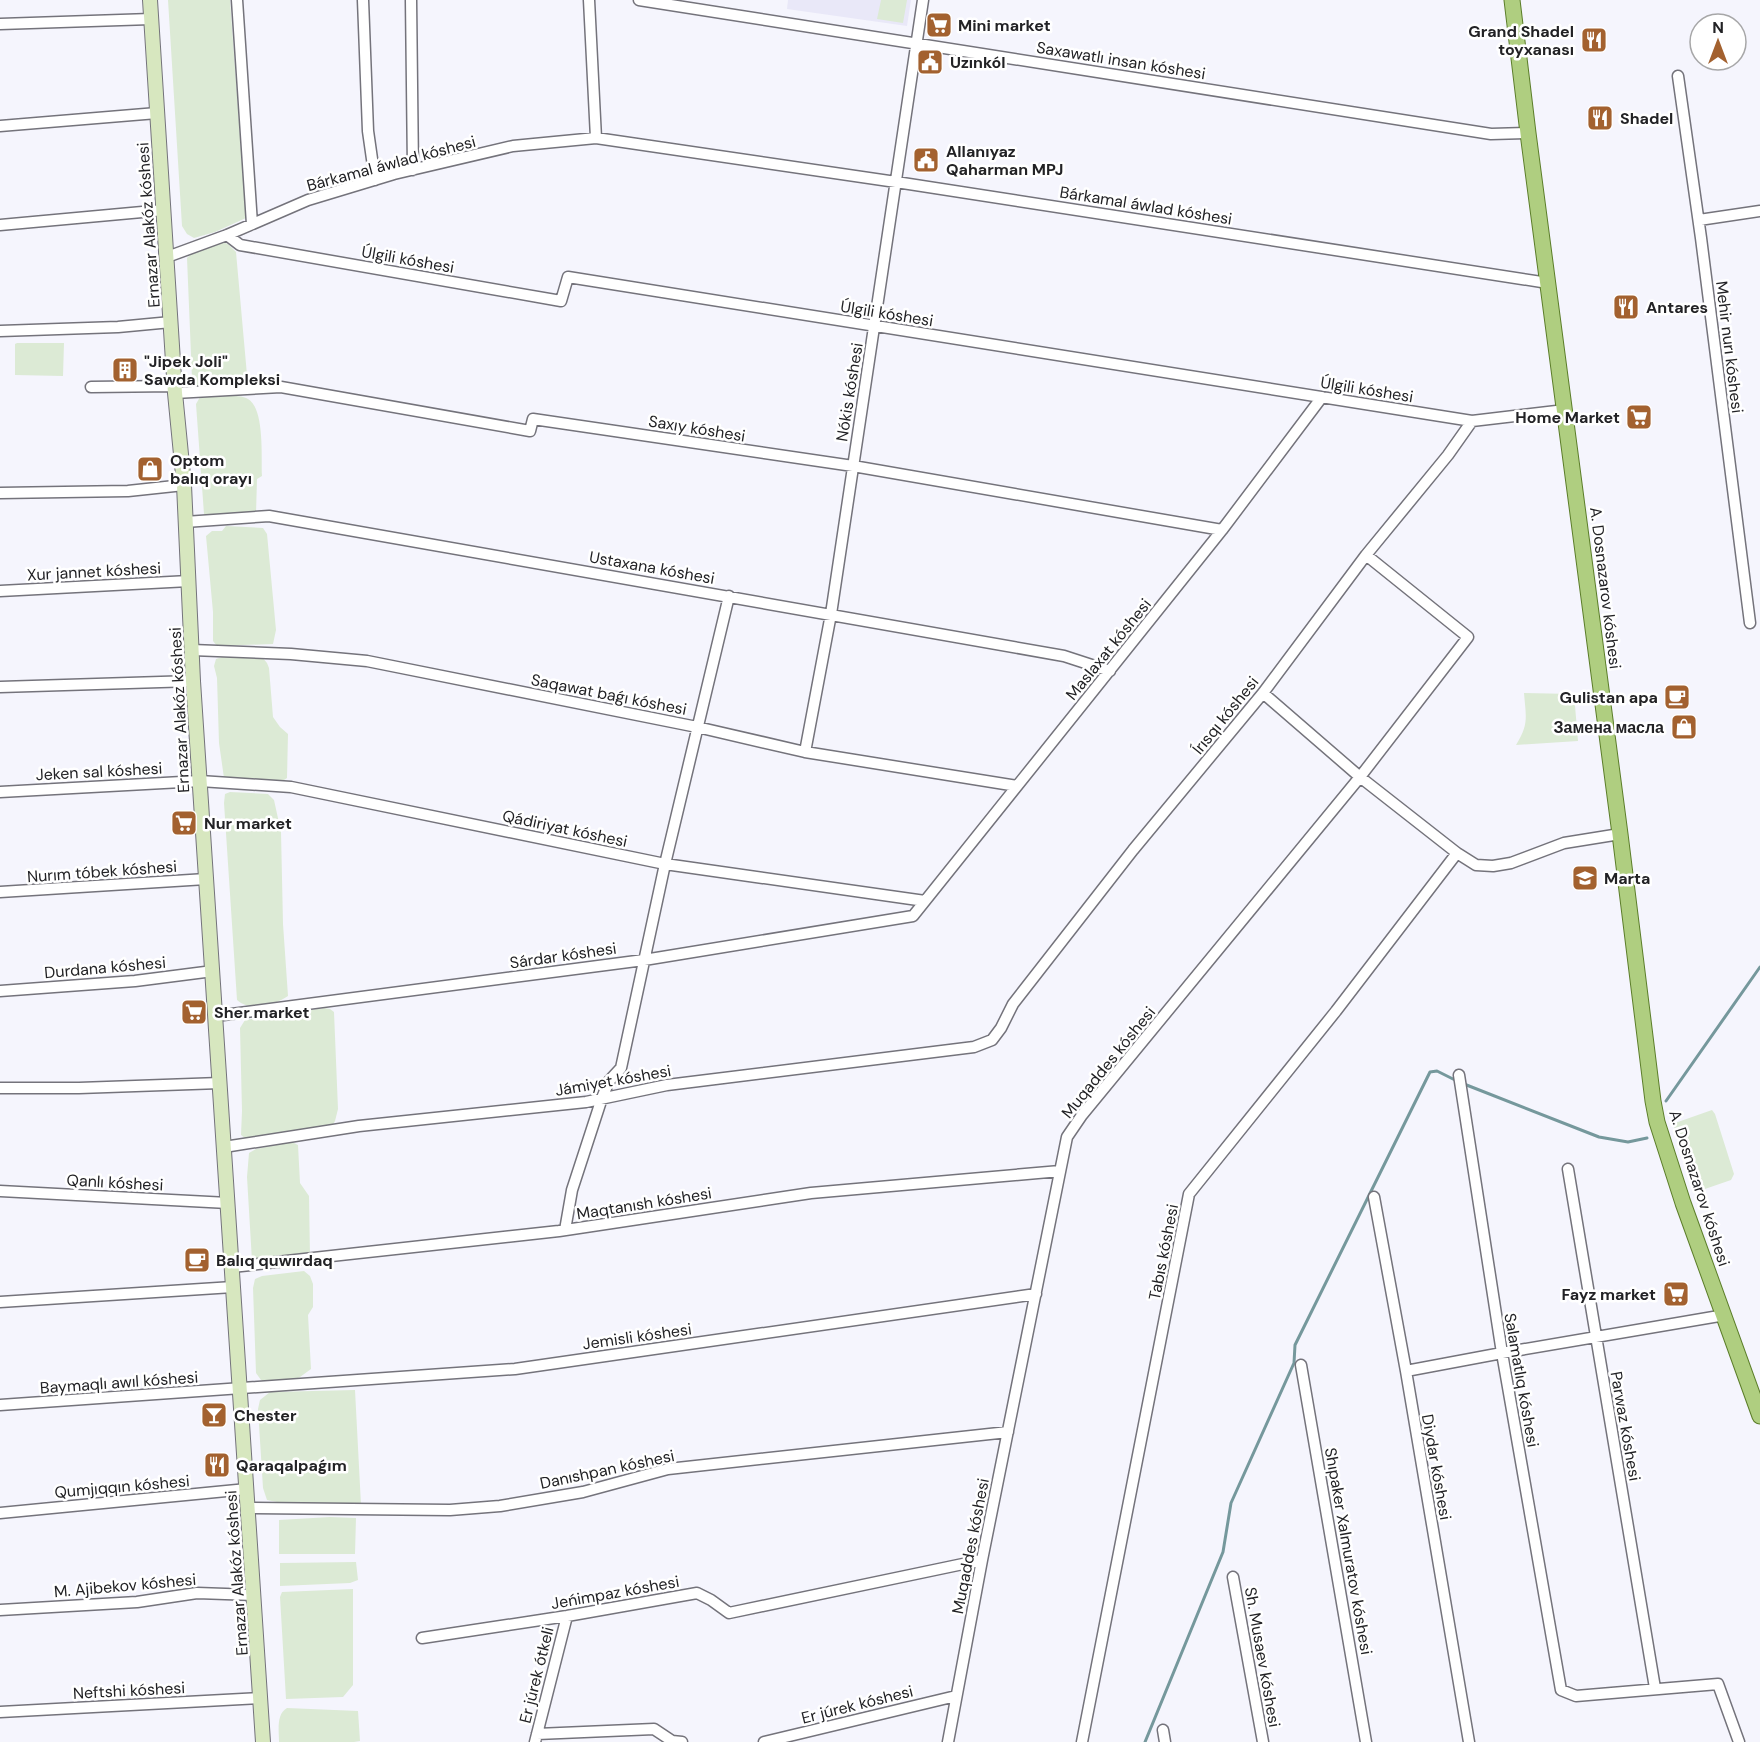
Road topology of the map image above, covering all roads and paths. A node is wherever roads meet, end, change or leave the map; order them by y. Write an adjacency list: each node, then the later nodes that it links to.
1 (150, 0): 9 (main road, Ernazar Alakóz kóshesi)
2 (237, 0): 23 (street)
3 (363, 0): 18 (street)
4 (411, 0): 17 (street)
5 (588, 0): 16 (street)
6 (639, 0): 11 (street, Saxawatlı insan kóshesi)
7 (923, 0): 11 (street, Nókis kóshesi)
8 (1512, 0): 15 (main road, A. Dosnazarov kóshesi)
9 (151, 19): 10 (street); 13 (main road, Ernazar Alakóz kóshesi)
10 (0, 24)
11 (917, 43): 15 (street, Saxawatlı insan kóshesi); 19 (street, Nókis kóshesi)
12 (1678, 75): 22 (street, Mehir nurı kóshesi)
13 (157, 113): 14 (street); 20 (main road, Ernazar Alakóz kóshesi)
14 (0, 126)
15 (1528, 133): 27 (main road, A. Dosnazarov kóshesi)
16 (596, 138): 17 (street, Bárkamal áwlad kóshesi); 19 (street, Bárkamal áwlad kóshesi)
17 (413, 170): 18 (street, Bárkamal áwlad kóshesi)
18 (375, 180): 23 (street, Bárkamal áwlad kóshesi)
19 (896, 182): 27 (street, Bárkamal áwlad kóshesi); 29 (street, Nókis kóshesi)
20 (164, 210): 24 (street); 26 (main road, Ernazar Alakóz kóshesi)
21 (1760, 211): 22 (street)
22 (1699, 220): 46 (street, Mehir nurı kóshesi)
23 (252, 224): 25 (street, Bárkamal áwlad kóshesi)
24 (0, 225)
25 (226, 235): 26 (street, Bárkamal áwlad kóshesi); 29 (street, Úlgili kóshesi)
26 (166, 256): 28 (main road, Ernazar Alakóz kóshesi)
27 (1548, 284): 34 (main road, A. Dosnazarov kóshesi)
28 (171, 322): 30 (street); 32 (main road, Ernazar Alakóz kóshesi)
29 (874, 326): 33 (street, Úlgili kóshesi); 36 (street, Nókis kóshesi)
30 (0, 331)
31 (91, 387): 32 (street, Saxıy kóshesi)
32 (175, 390): 36 (street, Saxıy kóshesi); 37 (main road, Ernazar Alakóz kóshesi)
33 (1323, 396): 35 (street, Úlgili kóshesi); 40 (street, Maslaxat kóshesi)
34 (1565, 410): 35 (street, Úlgili kóshesi); 58 (main road, A. Dosnazarov kóshesi)
35 (1472, 421): 41 (street, Írısqı kóshesi)
36 (853, 466): 40 (street, Saxıy kóshesi); 45 (street, Nókis kóshesi)
37 (184, 485): 38 (street); 39 (main road, Ernazar Alakóz kóshesi)
38 (0, 493)
39 (186, 522): 42 (main road, Ernazar Alakóz kóshesi); 44 (street, Ustaxana kóshesi)
40 (1222, 530): 48 (street, Maslaxat kóshesi)
41 (1366, 555): 51 (street, Írısqı kóshesi); 54 (street, Muqaddes kóshesi)
42 (189, 581): 43 (street, Xur jannet kóshesi); 47 (main road, Ernazar Alakóz kóshesi)
43 (0, 591)
44 (729, 596): 45 (street, Ustaxana kóshesi); 52 (street)
45 (831, 614): 48 (street, Ustaxana kóshesi); 53 (street, Nókis kóshesi)
46 (1750, 623)
47 (192, 650): 49 (main road, Ernazar Alakóz kóshesi); 52 (street, Saqawat baǵı kóshesi)
48 (1110, 671): 56 (street, Maslaxat kóshesi)
49 (194, 681): 50 (street); 55 (main road, Ernazar Alakóz kóshesi)
50 (0, 687)
51 (1263, 693): 54 (street); 69 (street, Írısqı kóshesi)
52 (697, 728): 53 (street, Saqawat baǵı kóshesi); 60 (street)
53 (805, 752): 56 (street, Saqawat baǵı kóshesi)
54 (1360, 777): 59 (street); 76 (street, Muqaddes kóshesi)
55 (200, 781): 57 (street, Jeken sal kóshesi); 60 (street, Qádiriyat kóshesi); 61 (main road, Ernazar Alakóz kóshesi)
56 (1017, 786): 63 (street, Maslaxat kóshesi)
57 (0, 792)
58 (1620, 834): 59 (street); 85 (main road, A. Dosnazarov kóshesi)
59 (1457, 853): 113 (street, Tabıs kóshesi)
60 (665, 864): 63 (street, Qádiriyat kóshesi); 65 (street)
61 (207, 879): 62 (street, Nurım tóbek kóshesi); 66 (main road, Ernazar Alakóz kóshesi)
62 (0, 892)
63 (925, 901): 64 (street, Maslaxat kóshesi)
64 (913, 916): 65 (street, Sárdar kóshesi)
65 (644, 960): 68 (street, Sárdar kóshesi); 73 (street)
66 (213, 971): 67 (street, Durdana kóshesi); 68 (main road, Ernazar Alakóz kóshesi)
67 (0, 991)
68 (216, 1016): 71 (main road, Ernazar Alakóz kóshesi)
69 (1001, 1028): 73 (street, Jámiyet kóshesi)
70 (1459, 1075): 87 (street, Salamatlıq kóshesi)
71 (220, 1083): 72 (street); 74 (main road, Ernazar Alakóz kóshesi)
72 (0, 1088)
73 (602, 1098): 74 (street, Jámiyet kóshesi); 80 (street)
74 (224, 1147): 79 (main road, Ernazar Alakóz kóshesi)
75 (1568, 1169): 86 (street, Parwaz kóshesi)
76 (1060, 1171): 80 (street, Maqtanısh kóshesi); 83 (street, Muqaddes kóshesi)
77 (0, 1191): 79 (street, Qanlı kóshesi)
78 (1374, 1197): 89 (street, Diydar kóshesi)
79 (228, 1203): 81 (main road, Ernazar Alakóz kóshesi)
80 (565, 1230): 81 (street, Maqtanısh kóshesi)
81 (232, 1267): 82 (main road, Ernazar Alakóz kóshesi)
82 (233, 1287): 84 (street); 90 (main road, Ernazar Alakóz kóshesi)
83 (1036, 1294): 90 (street, Jemisli kóshesi); 93 (street, Muqaddes kóshesi)
84 (0, 1302)
85 (1725, 1315): 86 (street); 92 (main road, A. Dosnazarov kóshesi)
86 (1596, 1337): 87 (street); 103 (street, Parwaz kóshesi)
87 (1502, 1353): 89 (street); 103 (street, Salamatlıq kóshesi)
88 (1302, 1365): 116 (street, Shıpaker Xalmuratov kóshesi)
89 (1406, 1371): 117 (street, Diydar kóshesi)
90 (240, 1388): 91 (street, Baymaqlı awıl kóshesi); 94 (main road, Ernazar Alakóz kóshesi)
91 (0, 1405)
92 (1760, 1416)
93 (1008, 1432): 95 (street, Danıshpan kóshesi); 97 (street, Muqaddes kóshesi)
94 (247, 1489): 95 (main road, Ernazar Alakóz kóshesi); 96 (street, Qumjıqqın kóshesi)
95 (248, 1508): 99 (main road, Ernazar Alakóz kóshesi)
96 (0, 1512)
97 (982, 1560): 101 (street, Jeńimpaz kóshesi); 104 (street, Muqaddes kóshesi)
98 (1233, 1577): 115 (street, Sh. Musaev kóshesi)
99 (254, 1595): 100 (street, M. Ajibekov kóshesi); 105 (main road, Ernazar Alakóz kóshesi)
100 (0, 1610)
101 (567, 1616): 102 (street, Jeńimpaz kóshesi); 108 (street, Er júrek ótkeli)
102 (422, 1638)
103 (1656, 1688): 118 (street)
104 (957, 1696): 111 (street, Er júrek kóshesi); 112 (street, Muqaddes kóshesi)
105 (260, 1698): 106 (street, Neftshi kóshesi); 109 (main road, Ernazar Alakóz kóshesi)
106 (0, 1712)
107 (1163, 1730): 114 (street)
108 (536, 1738): 110 (street)
109 (263, 1742)
110 (682, 1742)
111 (764, 1742)
112 (948, 1742)
113 (1083, 1742)
114 (1165, 1742)
115 (1263, 1742)
116 (1366, 1742)
117 (1469, 1742)
118 (1739, 1742)

